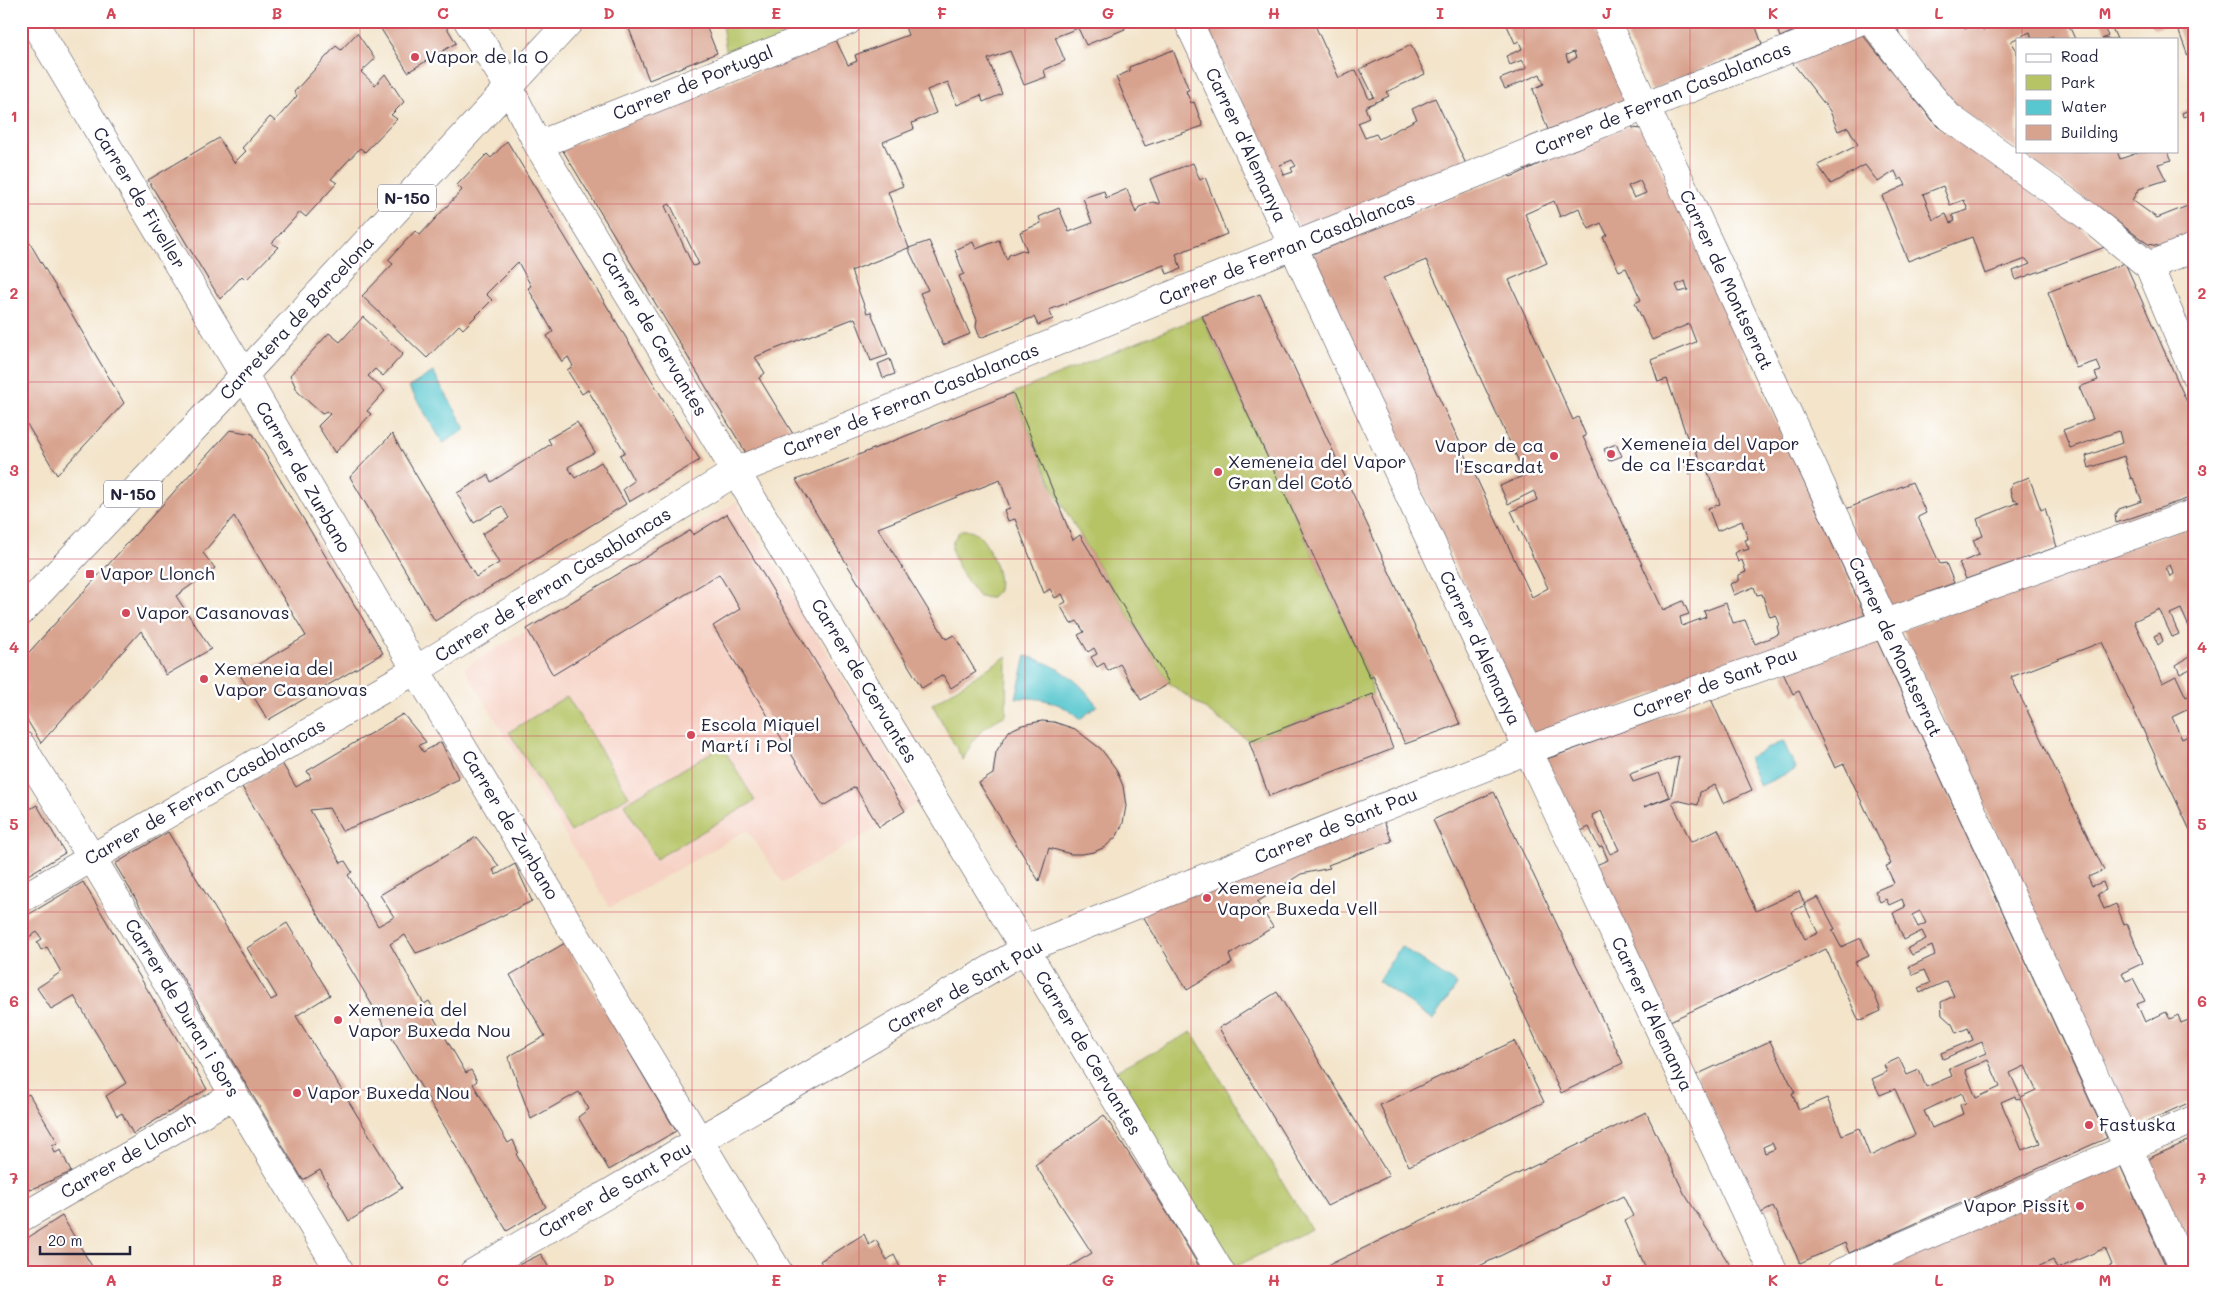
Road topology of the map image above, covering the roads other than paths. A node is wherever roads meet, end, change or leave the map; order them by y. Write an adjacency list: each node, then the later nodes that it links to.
1 (33, 21): 15 (street, Carrer de Fiveller)
2 (468, 21): 9 (street, Carrer de Cervantes)
3 (570, 21): 9 (street, Carretera de Barcelona / N-150)
4 (848, 21): 11 (street, Carrer de Portugal)
5 (1188, 21): 12 (street, Carrer d'Alemanya)
6 (1606, 21): 10 (street, Carrer de Montserrat)
7 (1860, 21): 10 (street, Carrer de Ferran Casablancas)
8 (1872, 21): 14 (street)
9 (509, 87): 11 (street, Carrer de Cervantes); 15 (street, Carretera de Barcelona / N-150)
10 (1646, 106): 12 (street, Carrer de Ferran Casablancas); 20 (street, Carrer de Montserrat)
11 (538, 145): 17 (street, Carrer de Cervantes)
12 (1293, 246): 17 (street, Carrer de Ferran Casablancas); 23 (street, Carrer d'Alemanya)
13 (2195, 247): 14 (street)
14 (2149, 266): 16 (street)
15 (244, 375): 19 (street, Carretera de Barcelona / N-150); 21 (street, Carrer de Zurbano)
16 (2195, 375)
17 (737, 471): 21 (street, Carrer de Ferran Casablancas); 26 (street, Carrer de Cervantes)
18 (2195, 513): 20 (street, Carrer de Sant Pau)
19 (21, 612)
20 (1883, 622): 23 (street, Carrer de Sant Pau); 30 (street, Carrer de Montserrat)
21 (416, 670): 24 (street, Carrer de Ferran Casablancas); 29 (street, Carrer de Zurbano)
22 (21, 745): 24 (street, Carrer de Duran i Sors)
23 (1528, 750): 26 (street, Carrer de Sant Pau); 36 (street, Carrer d'Alemanya)
24 (92, 858): 25 (street, Carrer de Ferran Casablancas); 27 (street, Carrer de Duran i Sors)
25 (21, 899)
26 (1025, 949): 29 (street, Carrer de Sant Pau); 35 (street, Carrer de Cervantes)
27 (234, 1095): 31 (street, Carrer de Llonch); 32 (street, Carrer de Duran i Sors)
28 (2195, 1119): 30 (street)
29 (701, 1141): 33 (street, Carrer de Sant Pau); 34 (street, Carrer de Zurbano)
30 (2128, 1148): 37 (street); 38 (street, Carrer de Montserrat)
31 (21, 1218)
32 (341, 1273)
33 (473, 1273)
34 (780, 1273)
35 (1221, 1273)
36 (1774, 1273)
37 (1840, 1273)
38 (2186, 1273)

